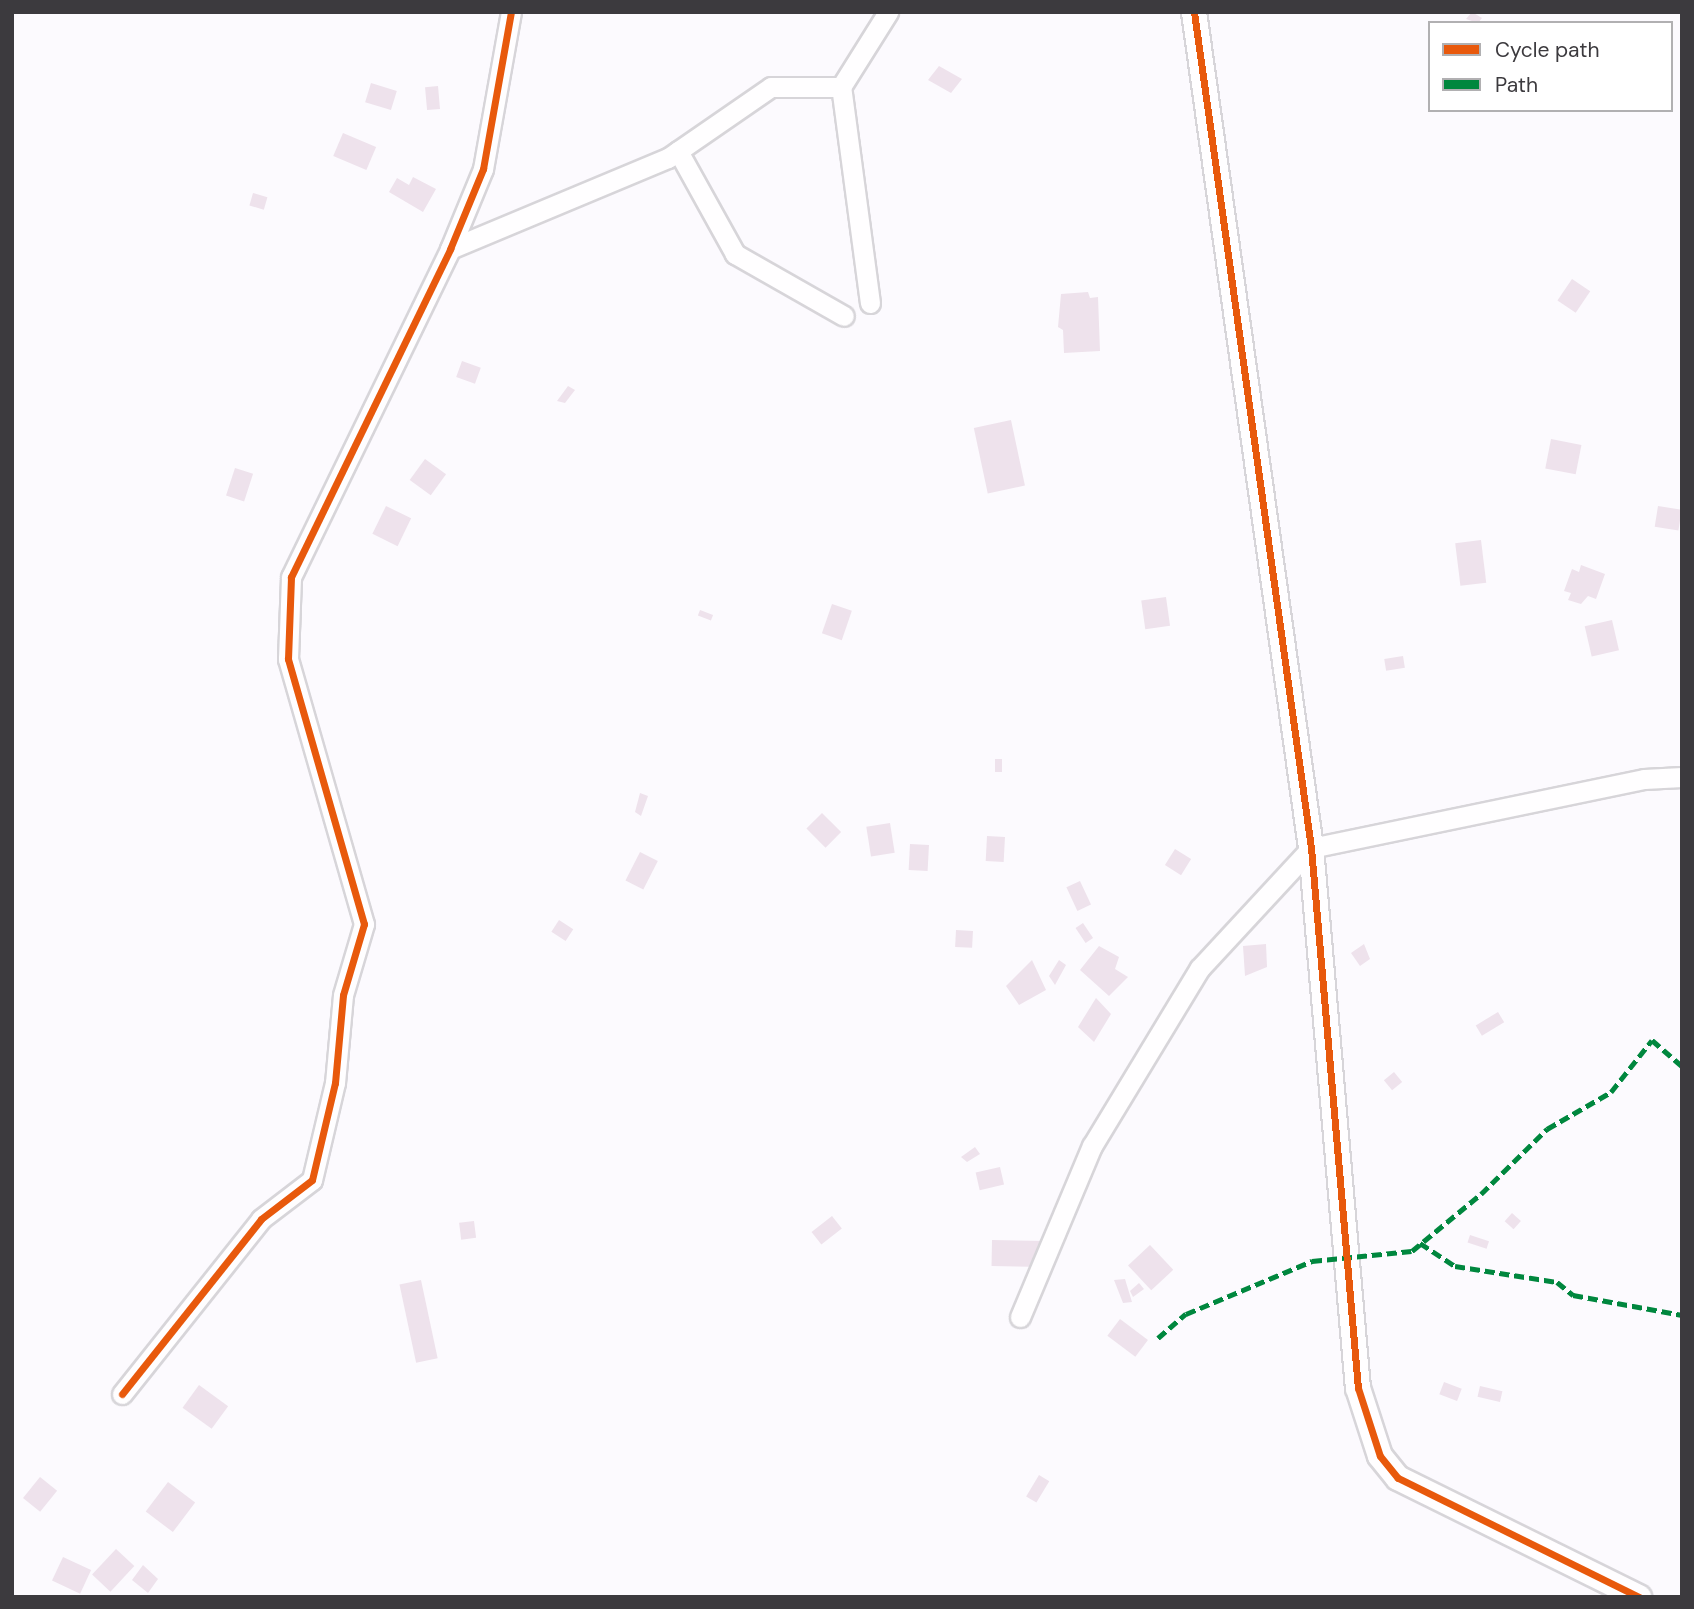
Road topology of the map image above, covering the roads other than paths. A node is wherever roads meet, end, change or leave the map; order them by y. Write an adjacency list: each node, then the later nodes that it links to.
1 (511, 12): 6 (street)
2 (888, 12): 4 (street)
3 (1194, 12): 10 (street)
4 (841, 87): 5 (street); 7 (street)
5 (678, 151): 6 (street); 8 (street)
6 (450, 250): 12 (street)
7 (870, 303)
8 (844, 316)
9 (1682, 777): 10 (street)
10 (1311, 848): 11 (street); 13 (street)
11 (1020, 1317)
12 (122, 1394)
13 (1639, 1597)

